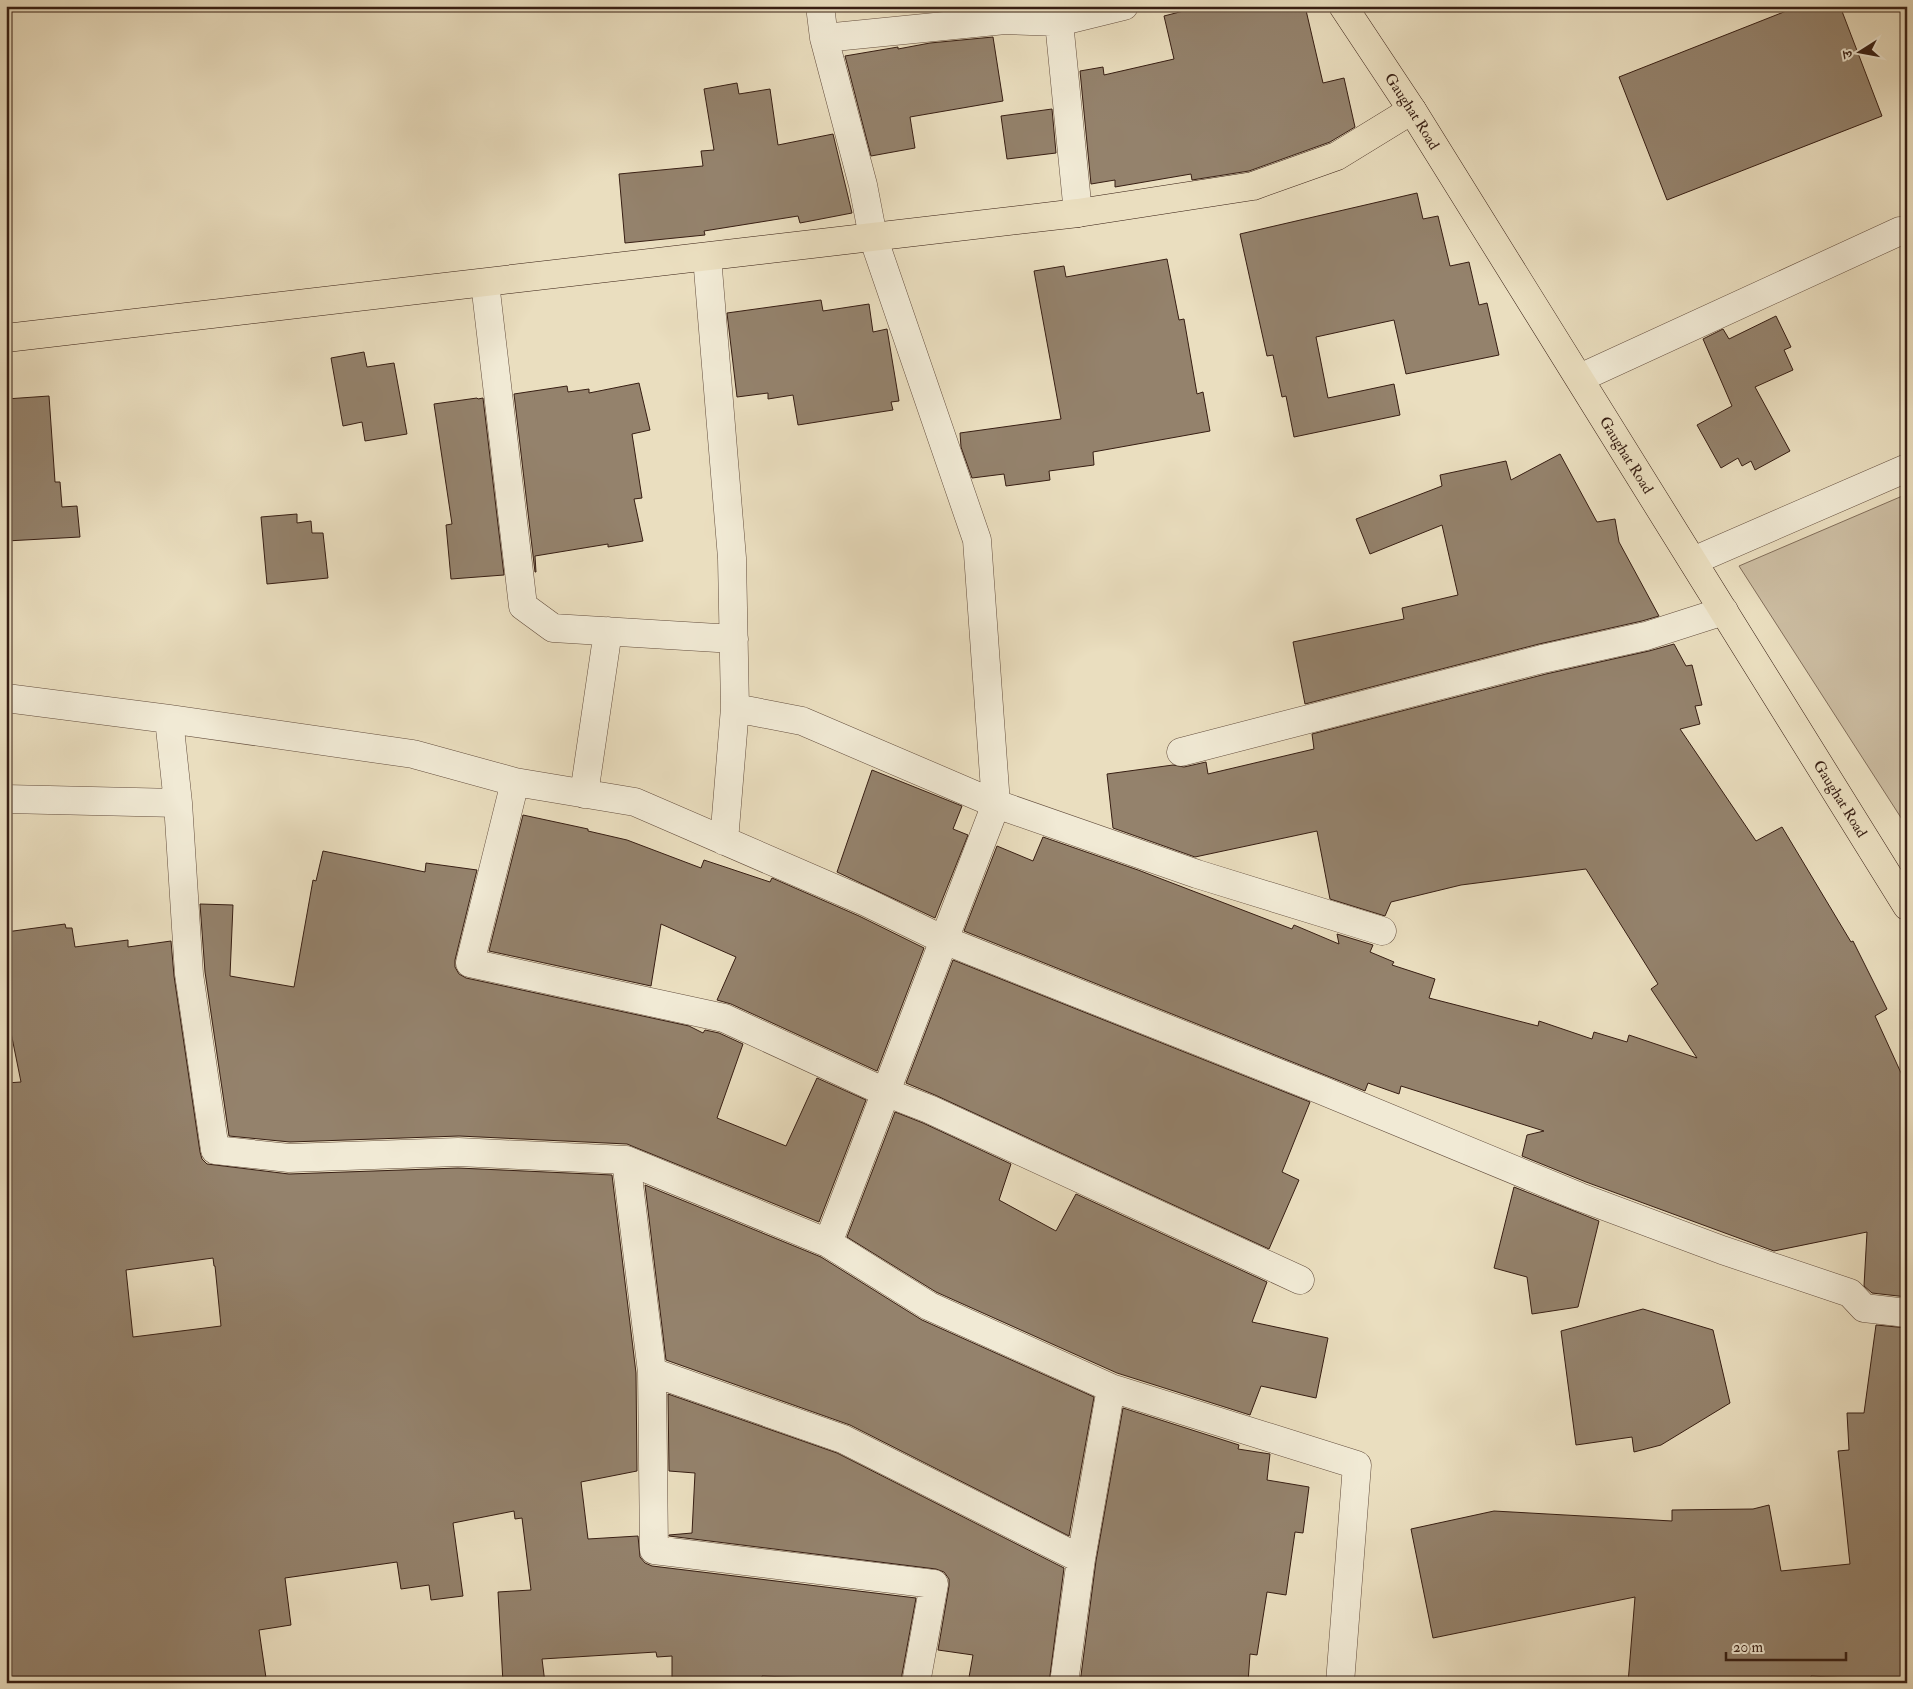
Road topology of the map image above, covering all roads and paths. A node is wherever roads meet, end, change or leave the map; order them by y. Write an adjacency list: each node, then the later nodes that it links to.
1 (820, 6): 5 (street)
2 (1124, 6): 4 (street)
3 (1343, 6): 6 (main road, Gaughat Road)
4 (1059, 14): 5 (street); 7 (street)
5 (824, 38): 9 (street)
6 (1412, 110): 7 (main road); 13 (main road, Gaughat Road)
7 (1078, 213): 9 (main road)
8 (1900, 231): 13 (street)
9 (873, 237): 10 (main road); 27 (street)
10 (707, 257): 11 (main road); 18 (street)
11 (485, 283): 12 (main road); 17 (street)
12 (6, 338)
13 (1580, 378): 15 (main road, Gaughat Road)
14 (1907, 468): 15 (street)
15 (1693, 561): 16 (main road, Gaughat Road)
16 (1724, 611): 22 (street); 29 (main road, Gaughat Road)
17 (608, 632): 18 (street); 24 (street)
18 (734, 639): 20 (street)
19 (6, 698): 21 (street)
20 (735, 708): 27 (street); 28 (street)
21 (169, 719): 23 (street); 26 (street)
22 (1181, 752)
23 (515, 782): 24 (street); 32 (street)
24 (584, 794): 28 (street)
25 (6, 799): 26 (street)
26 (178, 804): 33 (street)
27 (996, 804): 30 (street); 31 (street)
28 (724, 841): 31 (street)
29 (1907, 906)
30 (1382, 931)
31 (944, 940): 32 (street); 36 (street)
32 (885, 1092): 34 (street); 35 (street)
33 (626, 1160): 34 (street); 37 (street)
34 (828, 1243): 38 (street)
35 (1300, 1280)
36 (1907, 1313)
37 (652, 1372): 39 (street); 40 (street)
38 (1111, 1388): 39 (street); 42 (street)
39 (1081, 1559): 41 (street)
40 (916, 1683)
41 (1064, 1683)
42 (1340, 1683)

